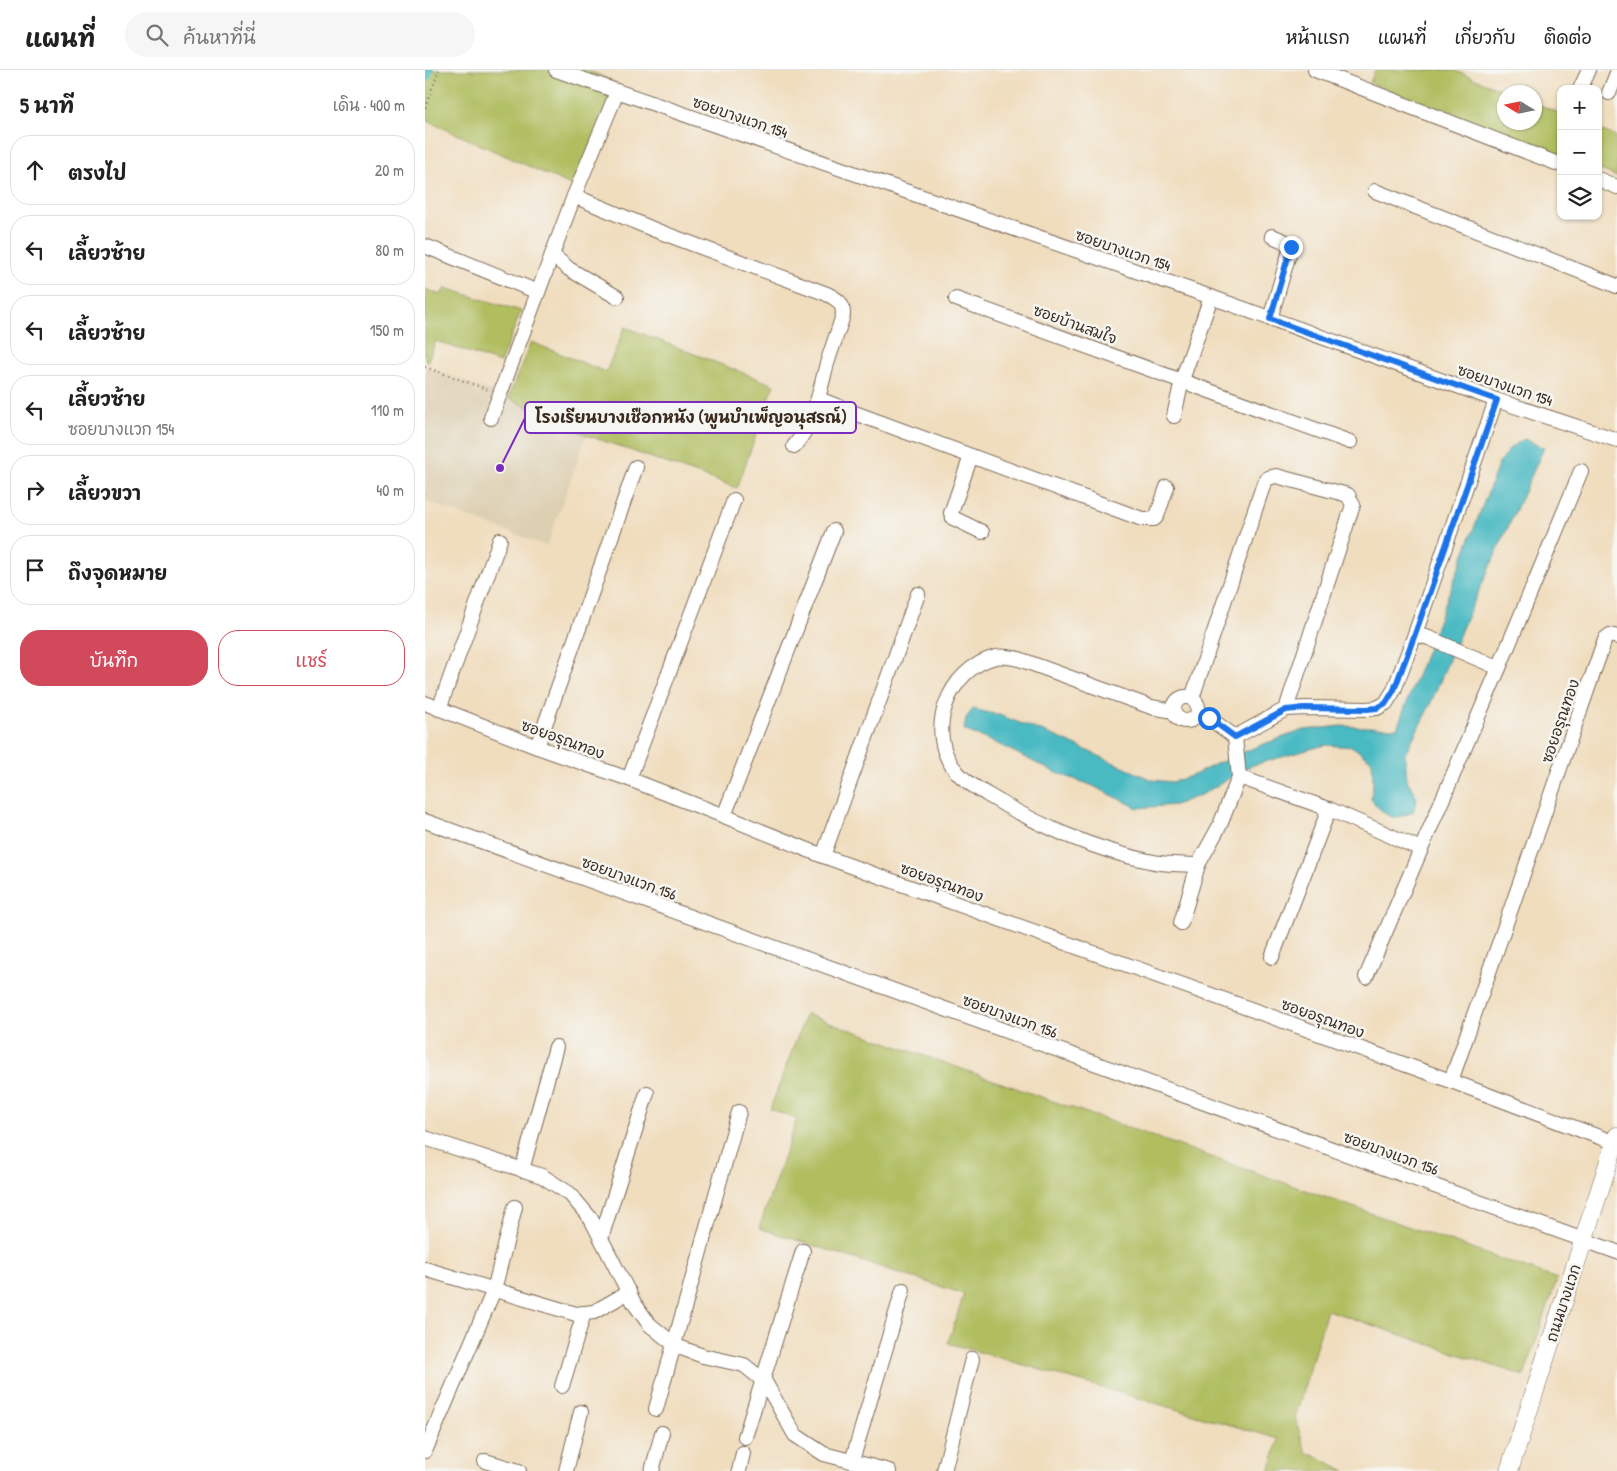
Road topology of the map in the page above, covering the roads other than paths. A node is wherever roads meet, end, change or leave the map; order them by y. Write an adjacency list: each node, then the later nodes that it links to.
1 (557, 70): 6 (street, ซอยบางแวก 154)
2 (1315, 70): 8 (street)
3 (1589, 70): 5 (street)
4 (1617, 73): 7 (street)
5 (1582, 85)
6 (617, 92): 12 (street); 19 (street, ซอยบางแวก 154)
7 (1609, 93)
8 (1557, 163)
9 (1602, 181): 10 (street)
10 (1617, 187)
11 (1375, 191): 16 (street)
12 (575, 196): 15 (street); 23 (street)
13 (1272, 236): 21 (street)
14 (425, 246): 17 (street)
15 (552, 255): 17 (street); 18 (street)
16 (1617, 286)
17 (538, 292): 26 (street)
18 (617, 297)
19 (1211, 297): 21 (street, ซอยบางแวก 154); 22 (street)
20 (957, 299): 22 (street, ซอยบ้านสมใจ)
21 (1270, 319): 24 (street, ซอยบางแวก 154)
22 (1182, 380): 25 (street); 28 (street, ซอยบ้านสมใจ)
23 (819, 399): 29 (street); 30 (street)
24 (1497, 400): 27 (street, ซอยบางแวก 154); 39 (street)
25 (1174, 416)
26 (491, 418)
27 (1617, 440)
28 (1350, 442)
29 (794, 446)
30 (971, 456): 33 (street); 36 (street)
31 (636, 467): 48 (street)
32 (1581, 471): 41 (street)
33 (1167, 487)
34 (734, 500): 50 (street)
35 (834, 531): 52 (street)
36 (982, 532)
37 (500, 540): 44 (street)
38 (918, 594): 55 (street)
39 (1422, 636): 41 (street); 45 (street)
40 (1617, 637): 61 (street, ซอยอรุณทอง)
41 (1499, 668): 54 (street)
42 (425, 704): 44 (street, ซอยอรุณทอง)
43 (1195, 705): 45 (street); 46 (street); 46 (street); 47 (street)
44 (439, 709): 48 (street, ซอยอรุณทอง)
45 (1286, 710): 47 (street)
46 (1174, 711): 56 (street)
47 (1235, 737): 49 (street)
48 (537, 748): 50 (street, ซอยอรุณทอง)
49 (1239, 776): 51 (street); 56 (street)
50 (629, 779): 52 (street, ซอยอรุณทอง)
51 (1329, 809): 54 (street); 58 (street)
52 (724, 816): 55 (street, ซอยอรุณทอง)
53 (425, 822): 69 (street, ซอยบางแวก 156)
54 (1421, 848): 59 (street)
55 (823, 856): 61 (street, ซอยอรุณทอง)
56 (1199, 865): 57 (street)
57 (1181, 922)
58 (1271, 957)
59 (1366, 977)
60 (557, 1047): 66 (street)
61 (1451, 1081): 65 (street, ซอยอรุณทอง)
62 (647, 1093): 68 (street)
63 (739, 1112): 77 (street)
64 (425, 1138): 66 (street)
65 (1616, 1139): 69 (main road, ถนนบางแวก)
66 (522, 1170): 68 (street)
67 (515, 1207): 73 (street)
68 (601, 1238): 75 (street)
69 (1584, 1240): 71 (street, ซอยบางแวก 156); 95 (main road, ถนนบางแวก)
70 (803, 1251): 79 (street)
71 (1617, 1252)
72 (425, 1269): 73 (street)
73 (494, 1290): 76 (street); 85 (street)
74 (903, 1290): 88 (street)
75 (629, 1292): 76 (street); 77 (street)
76 (584, 1313): 80 (street)
77 (674, 1344): 79 (street); 81 (street)
78 (972, 1359): 94 (street)
79 (763, 1381): 84 (street); 88 (street)
80 (562, 1386)
81 (656, 1409)
82 (581, 1412): 90 (street)
83 (662, 1433): 91 (street)
84 (745, 1437)
85 (425, 1451)
86 (743, 1453): 92 (street)
87 (485, 1461): 89 (street)
88 (852, 1461): 93 (street)
89 (519, 1471)
90 (566, 1471)
91 (651, 1471)
92 (739, 1471)
93 (889, 1471)
94 (944, 1471)
95 (1509, 1471)

